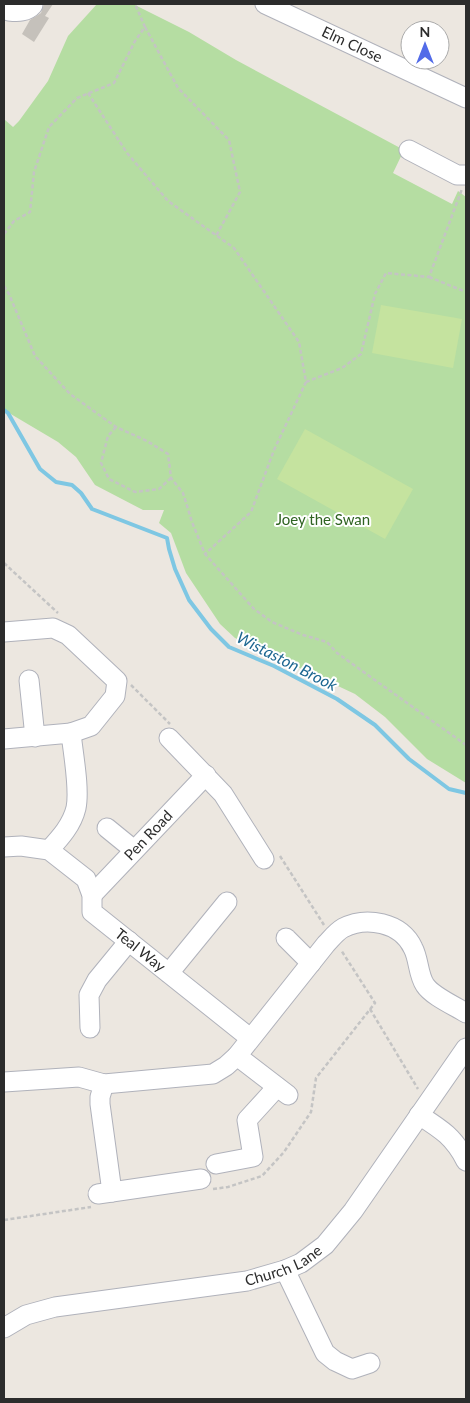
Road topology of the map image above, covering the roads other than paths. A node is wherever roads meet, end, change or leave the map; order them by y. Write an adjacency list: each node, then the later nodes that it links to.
1 (265, 4): 4 (street, Elm Close)
2 (33, 5): 3 (street)
3 (6, 11)
4 (466, 98)
5 (408, 150): 6 (street)
6 (465, 181)
7 (4, 632): 9 (street)
8 (29, 680): 10 (street)
9 (71, 733): 10 (street); 16 (street)
10 (35, 737): 12 (street)
11 (169, 738): 13 (street)
12 (4, 740)
13 (206, 775): 17 (street, Pen Road); 18 (street)
14 (107, 828): 17 (street)
15 (4, 847): 16 (street)
16 (49, 850): 19 (street, Teal Way)
17 (134, 850): 19 (street, Pen Road)
18 (264, 859)
19 (92, 895): 22 (street, Teal Way)
20 (227, 902): 24 (street)
21 (286, 938): 23 (street)
22 (129, 942): 24 (street, Teal Way); 26 (street)
23 (311, 963): 25 (street); 27 (street)
24 (169, 973): 27 (street, Teal Way)
25 (466, 1013)
26 (90, 1028)
27 (250, 1038): 29 (street)
28 (466, 1048): 32 (street, Church Lane)
29 (238, 1056): 31 (street); 34 (street)
30 (4, 1082): 31 (street)
31 (104, 1084): 35 (street)
32 (423, 1110): 33 (street); 36 (street, Church Lane)
33 (466, 1162)
34 (216, 1164)
35 (201, 1179)
36 (285, 1270): 37 (street, Church Lane); 38 (street)
37 (4, 1328)
38 (370, 1363)

